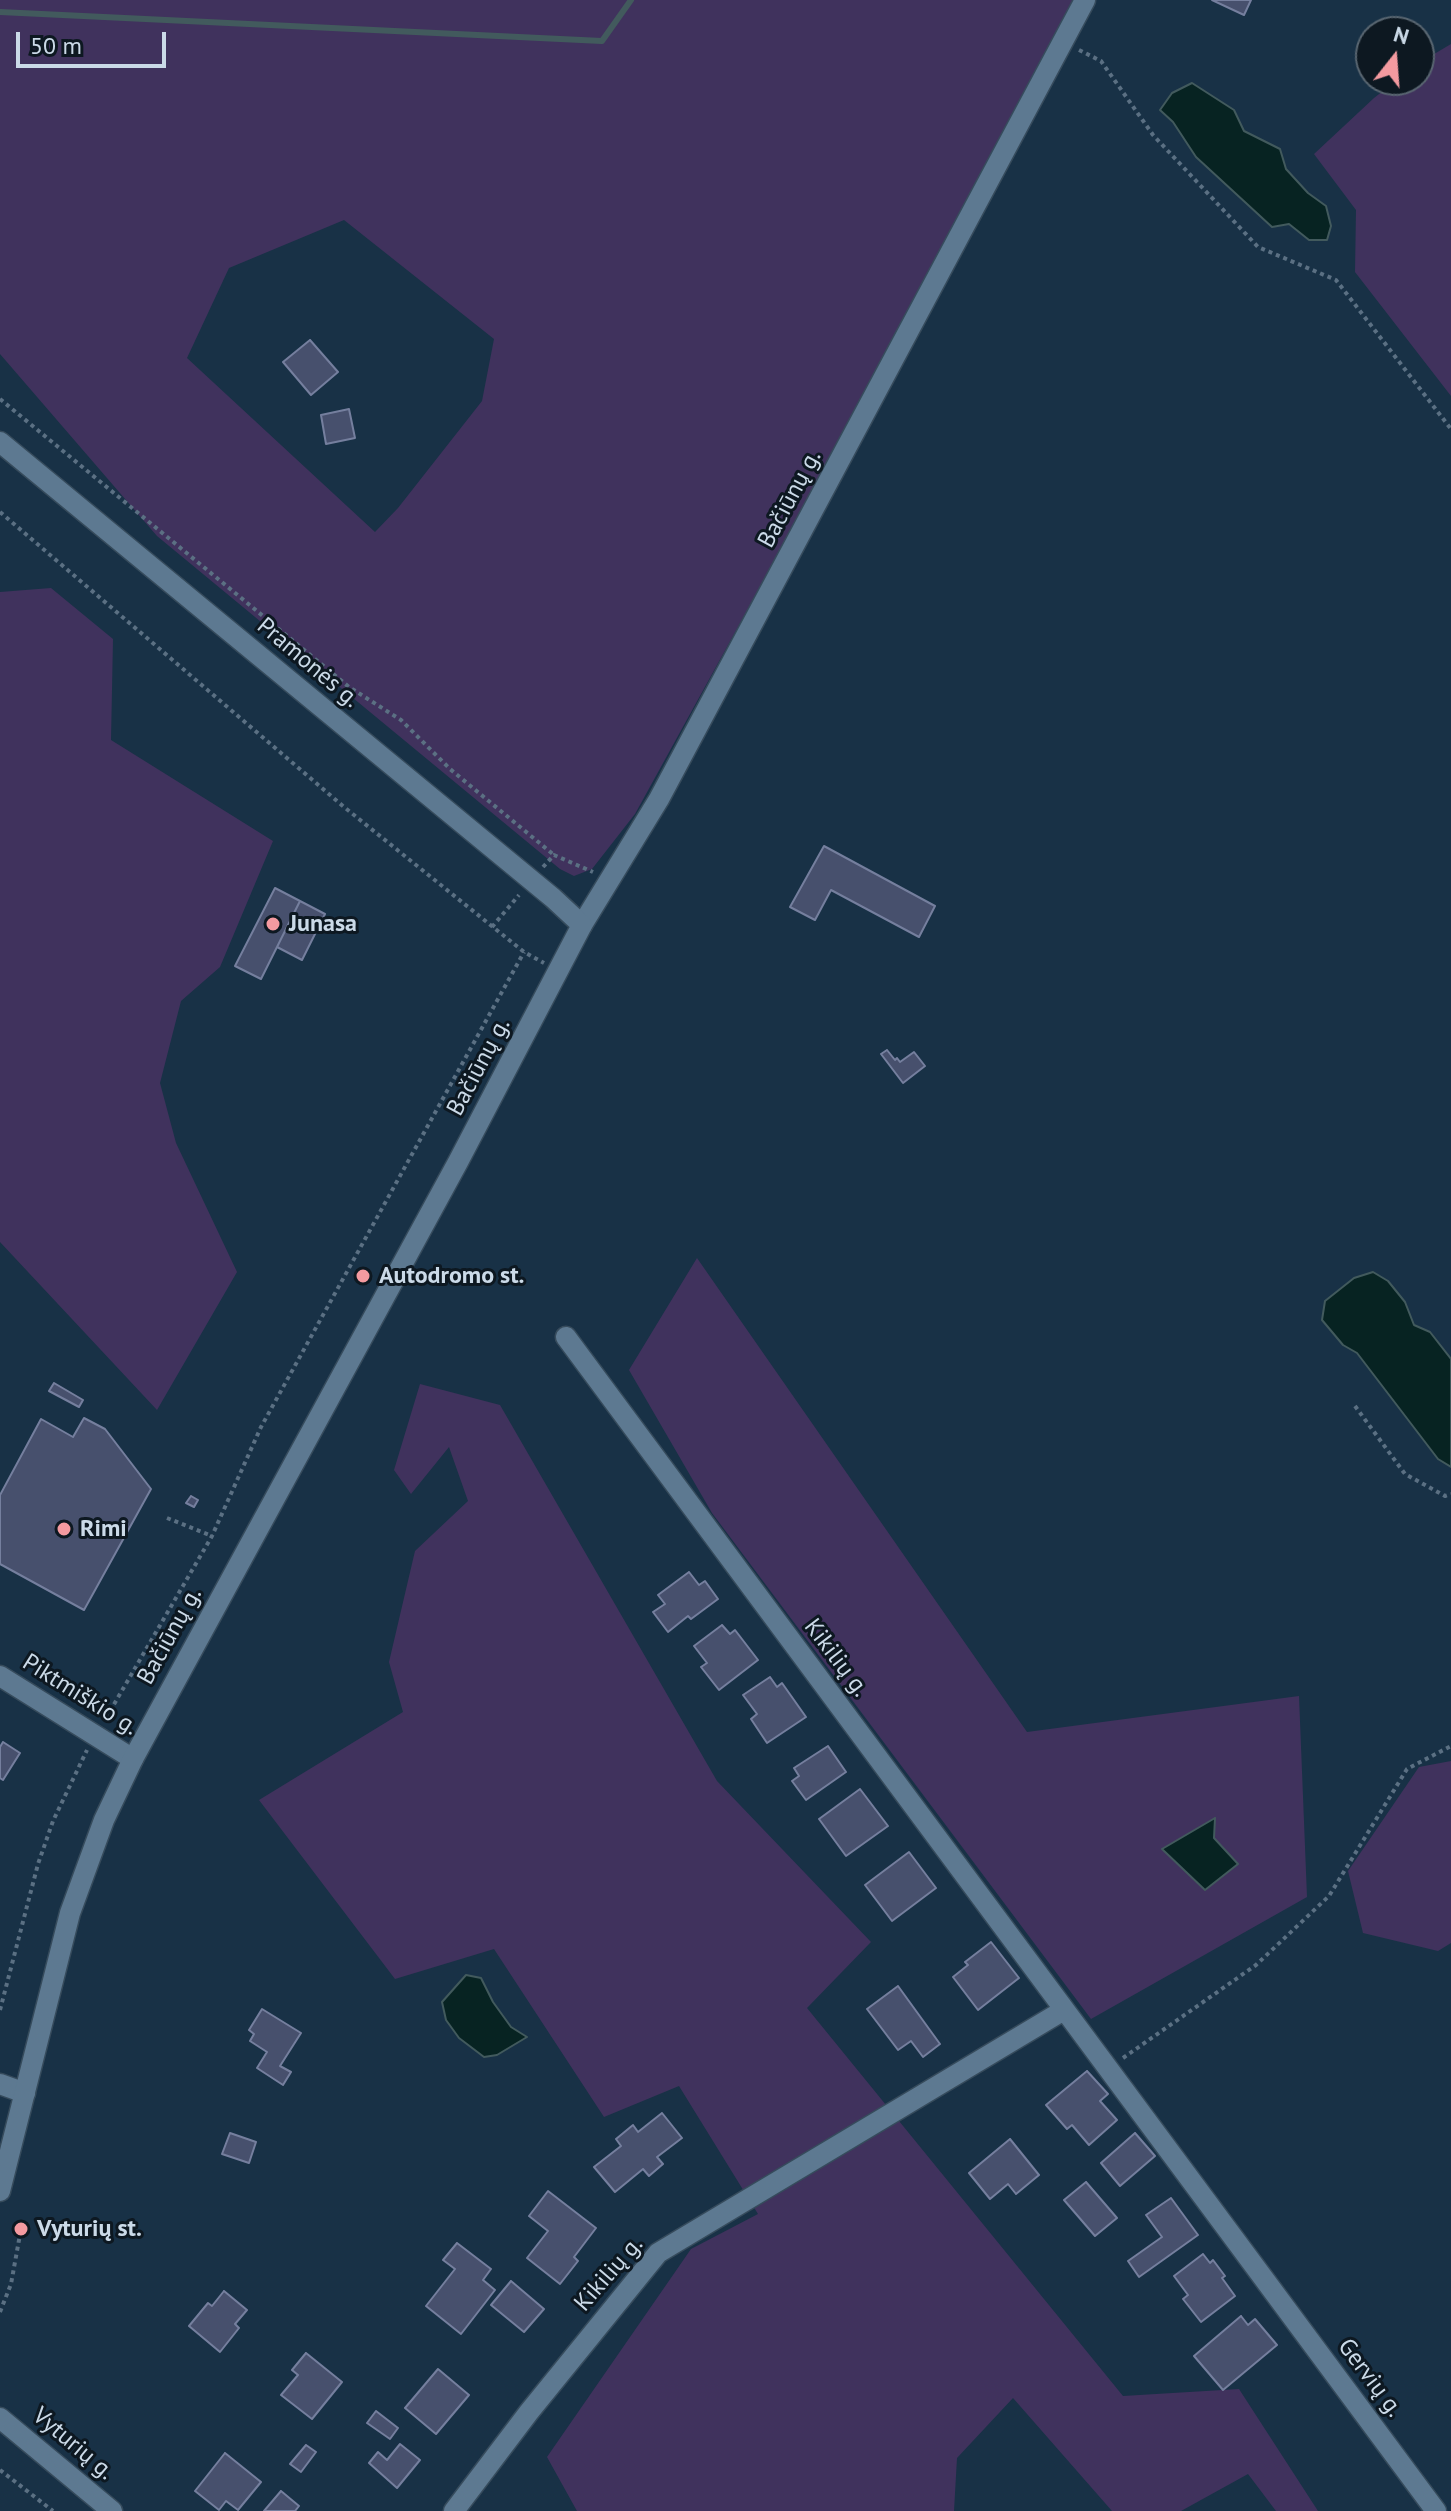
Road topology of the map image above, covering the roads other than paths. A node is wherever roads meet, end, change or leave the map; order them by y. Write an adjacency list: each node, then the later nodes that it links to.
1 (1085, 0): 3 (street, Bačiūnų g.)
2 (0, 442): 3 (street, Pramonės g.)
3 (582, 925): 6 (street, Bačiūnų g.)
4 (566, 1337): 7 (street, Kikilių g.)
5 (0, 1676): 6 (street, Piktmiškio g.)
6 (133, 1759): 9 (street, Bačiūnų g.)
7 (1064, 2010): 11 (street, Kikilių g.); 14 (street, Kikilių g.)
8 (0, 2084): 9 (street)
9 (25, 2093): 10 (street, Bačiūnų g.)
10 (0, 2191)
11 (1262, 2276): 15 (street, Gervių g.)
12 (0, 2418): 13 (street, Vyturių g.)
13 (112, 2511)
14 (454, 2511)
15 (1436, 2511)

